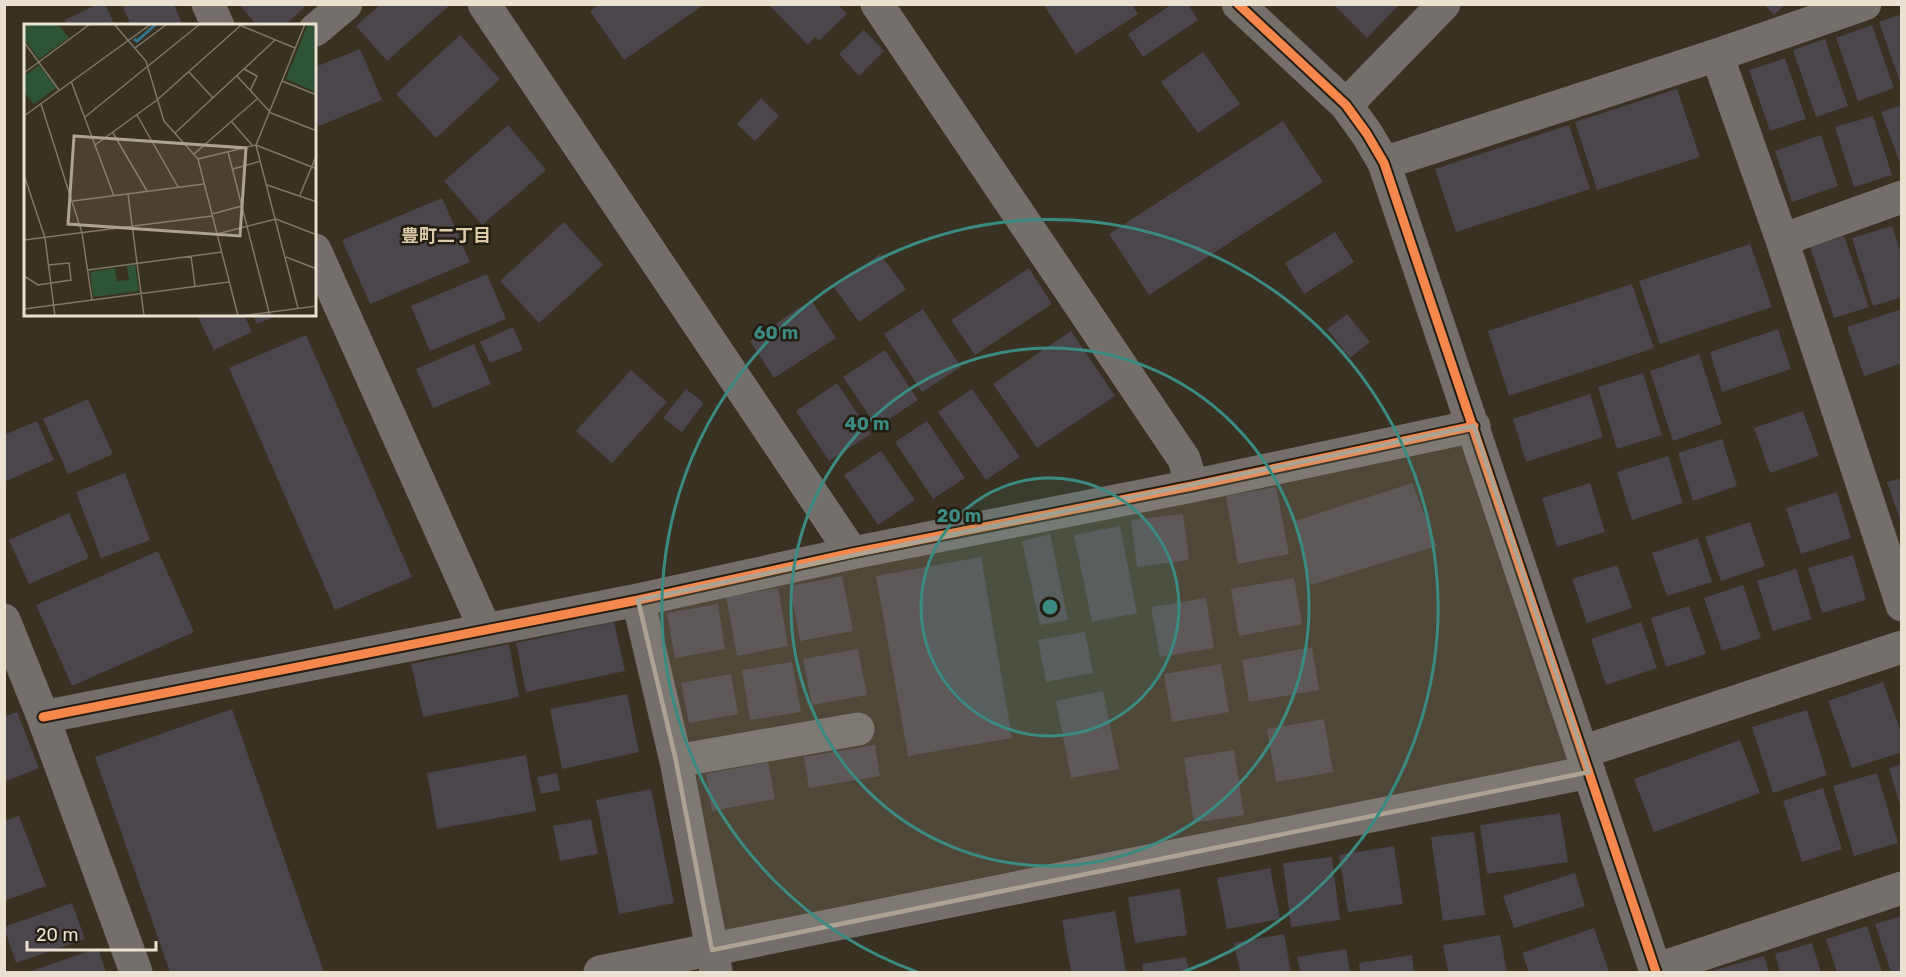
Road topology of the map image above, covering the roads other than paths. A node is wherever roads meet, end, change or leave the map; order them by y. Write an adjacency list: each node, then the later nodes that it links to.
1 (208, 4): 8 (street)
2 (346, 4): 9 (street)
3 (484, 4): 18 (street)
4 (877, 4): 17 (street)
5 (1238, 4): 11 (street)
6 (1444, 4): 11 (street)
7 (1865, 4): 10 (street)
8 (217, 24)
9 (316, 29)
10 (1716, 55): 12 (street); 14 (street)
11 (1346, 105): 12 (street)
12 (1384, 163): 16 (street)
13 (1902, 197): 14 (street)
14 (1782, 240): 20 (street)
15 (316, 252): 22 (street)
16 (1474, 426): 17 (street); 27 (street)
17 (1192, 486): 18 (street)
18 (852, 553): 19 (street)
19 (638, 600): 22 (street); 26 (street)
20 (1902, 605)
21 (4, 620): 24 (street)
22 (485, 629): 24 (street)
23 (1902, 646): 27 (street)
24 (43, 717): 31 (street)
25 (858, 729): 26 (street)
26 (676, 761): 29 (street)
27 (1585, 762): 29 (street); 30 (street)
28 (1902, 888): 30 (street)
29 (714, 961): 32 (street)
30 (1656, 971)
31 (136, 972)
32 (600, 972)

